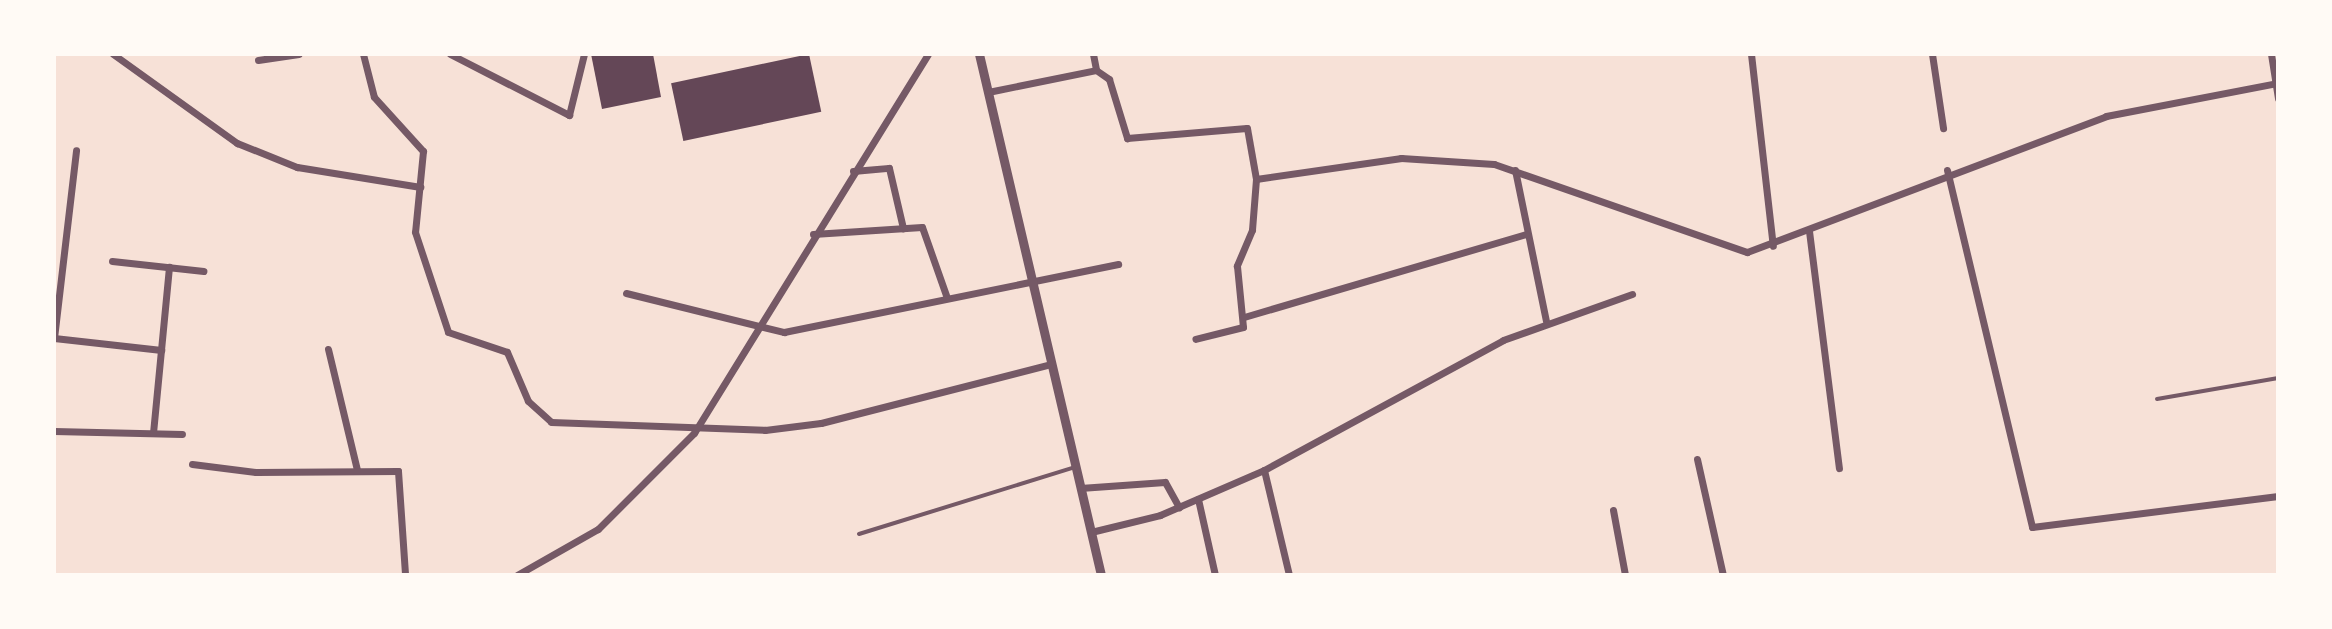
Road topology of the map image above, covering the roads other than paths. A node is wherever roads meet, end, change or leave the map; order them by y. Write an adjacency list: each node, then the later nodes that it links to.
1 (113, 54): 23 (street)
2 (299, 54): 12 (street)
3 (363, 54): 23 (street)
4 (450, 54): 5 (street)
5 (584, 54)
6 (928, 54): 21 (street)
7 (979, 54): 15 (street)
8 (1093, 54): 13 (street)
9 (1751, 54): 28 (street)
10 (1932, 54): 17 (street)
11 (2271, 54): 14 (street)
12 (258, 60)
13 (1096, 70): 15 (street); 22 (street)
14 (2277, 84): 16 (street); 20 (street)
15 (988, 92): 33 (street)
16 (2278, 98)
17 (1943, 128)
18 (76, 150): 40 (street)
19 (1515, 170): 22 (street); 27 (street); 28 (street)
20 (1947, 170): 25 (street); 58 (street)
21 (853, 171): 24 (street); 26 (street)
22 (1256, 179): 37 (street)
23 (420, 187): 49 (street)
24 (903, 228): 26 (street); 36 (street)
25 (1809, 231): 28 (street); 54 (street)
26 (813, 234): 39 (street)
27 (1526, 234): 37 (street); 38 (street)
28 (1773, 246)
29 (112, 261): 31 (street)
30 (1118, 264): 33 (street)
31 (169, 267): 32 (street); 43 (street)
32 (203, 271)
33 (1030, 279): 36 (street); 44 (street)
34 (626, 293): 39 (street)
35 (1632, 294): 38 (street)
36 (947, 298): 39 (street)
37 (1244, 317): 41 (street)
38 (1546, 321): 56 (street)
39 (754, 326): 49 (street)
40 (54, 338): 43 (street)
41 (1195, 339)
42 (328, 349): 55 (street)
43 (161, 350): 48 (street)
44 (1051, 364): 49 (street); 53 (street)
45 (2278, 378): 46 (lane)
46 (2157, 399)
47 (54, 431): 48 (street)
48 (153, 433): 50 (street)
49 (694, 433): 65 (street)
50 (182, 434)
51 (1697, 459): 70 (street)
52 (192, 464): 55 (street)
53 (1075, 467): 57 (street); 63 (lane)
54 (1839, 468)
55 (357, 470): 64 (street)
56 (1264, 470): 59 (street); 68 (street)
57 (1080, 488): 60 (street); 62 (street)
58 (2278, 496)
59 (1198, 499): 60 (street); 67 (street)
60 (1179, 507): 62 (street)
61 (1613, 510): 69 (street)
62 (1091, 532): 66 (street)
63 (859, 534)
64 (405, 575)
65 (517, 575)
66 (1101, 575)
67 (1215, 575)
68 (1289, 575)
69 (1625, 575)
70 (1723, 575)

